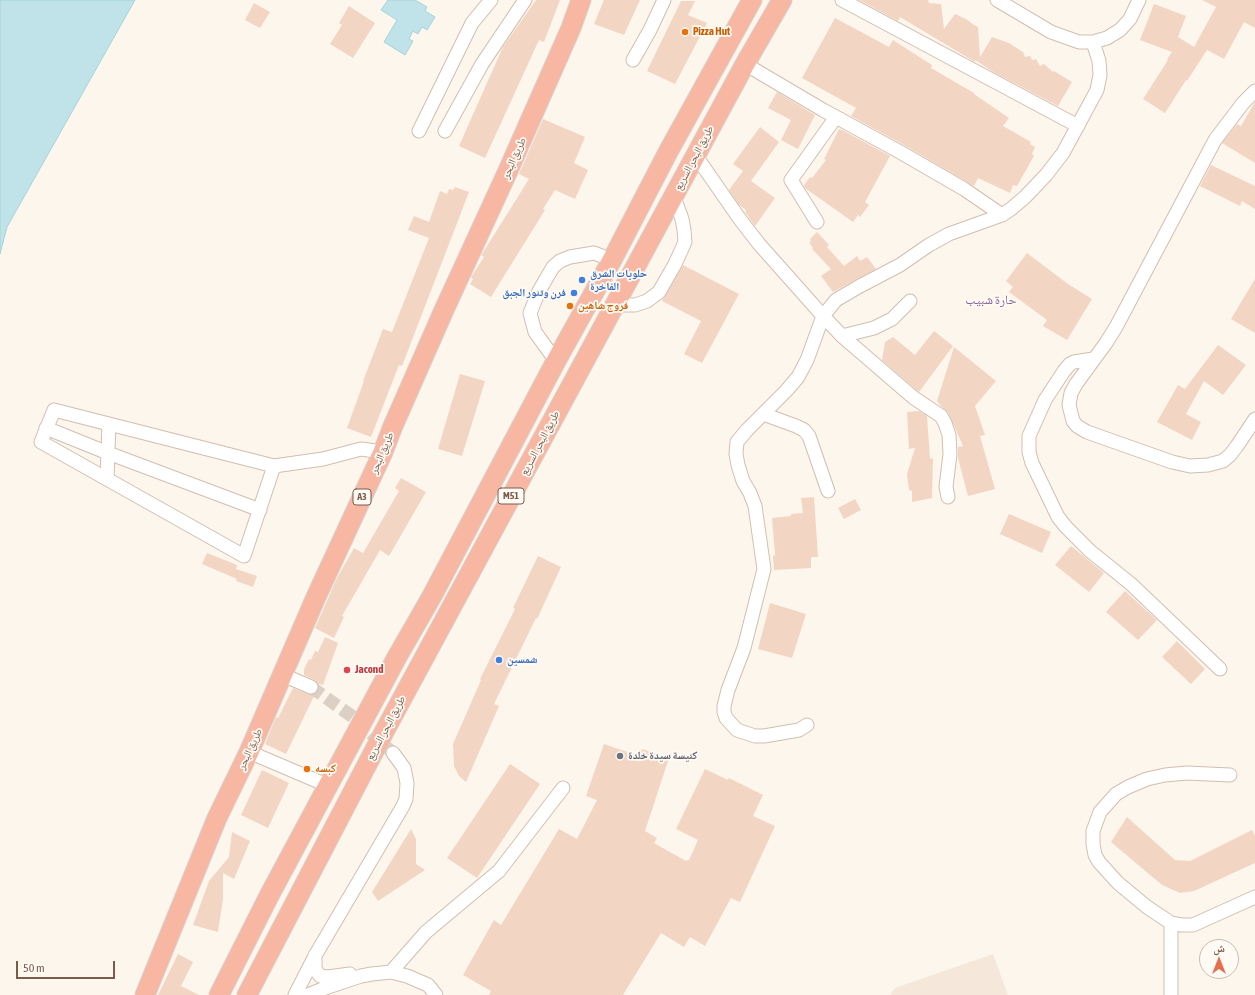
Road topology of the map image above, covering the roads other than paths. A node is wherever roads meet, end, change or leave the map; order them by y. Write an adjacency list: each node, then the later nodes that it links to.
1 (492, 0): 16 (street)
2 (525, 0): 17 (street)
3 (581, 0): 33 (highway, طريق البحر / A3)
4 (664, 0): 11 (street)
5 (782, 0): 12 (highway, طريق البحر السريع / M51)
6 (842, 0): 15 (street)
7 (997, 0): 10 (street)
8 (1139, 0): 10 (street)
9 (748, 2): 22 (highway, M51)
10 (1093, 42): 15 (street)
11 (633, 60)
12 (745, 64): 14 (street); 18 (highway, طريق البحر السريع / M51)
13 (1255, 91): 27 (street)
14 (836, 117): 20 (street); 21 (street)
15 (1078, 126): 20 (street)
16 (419, 131)
17 (445, 132)
18 (696, 156): 19 (highway, طريق البحر السريع / M51); 25 (street)
19 (674, 197): 24 (highway, طريق البحر السريع / M51); 24 (street)
20 (1002, 215): 25 (street)
21 (817, 222)
22 (612, 260): 28 (highway, M51); 28 (street)
23 (910, 301): 26 (street)
24 (615, 305): 56 (highway, طريق البحر السريع / M51)
25 (823, 316): 26 (street); 29 (street)
26 (842, 336): 38 (street)
27 (1093, 359): 30 (street); 40 (street)
28 (556, 361): 47 (highway, M51)
29 (763, 414): 37 (street); 43 (street)
30 (1255, 419)
31 (109, 424): 32 (street); 34 (street); 35 (street)
32 (46, 428): 34 (street); 36 (street)
33 (383, 452): 35 (street); 41 (highway, طريق البحر / A3)
34 (108, 453): 36 (street); 39 (street)
35 (274, 466): 39 (street)
36 (107, 479): 39 (street)
37 (828, 492)
38 (948, 497)
39 (260, 510)
40 (1220, 669)
41 (282, 675): 42 (street); 44 (highway, طريق البحر / A3)
42 (310, 687)
43 (807, 725)
44 (249, 752): 47 (street); 54 (highway, طريق البحر / A3)
45 (393, 753): 51 (street)
46 (1230, 775): 50 (street)
47 (329, 786): 55 (highway, M51)
48 (563, 788): 52 (street)
49 (1255, 897): 50 (street)
50 (1171, 923): 60 (street)
51 (316, 954): 53 (street); 57 (street)
52 (391, 972): 53 (street); 59 (street)
53 (361, 976): 58 (street)
54 (145, 995)
55 (219, 995)
56 (247, 995)
57 (295, 995)
58 (308, 995)
59 (436, 995)
60 (1172, 995)

